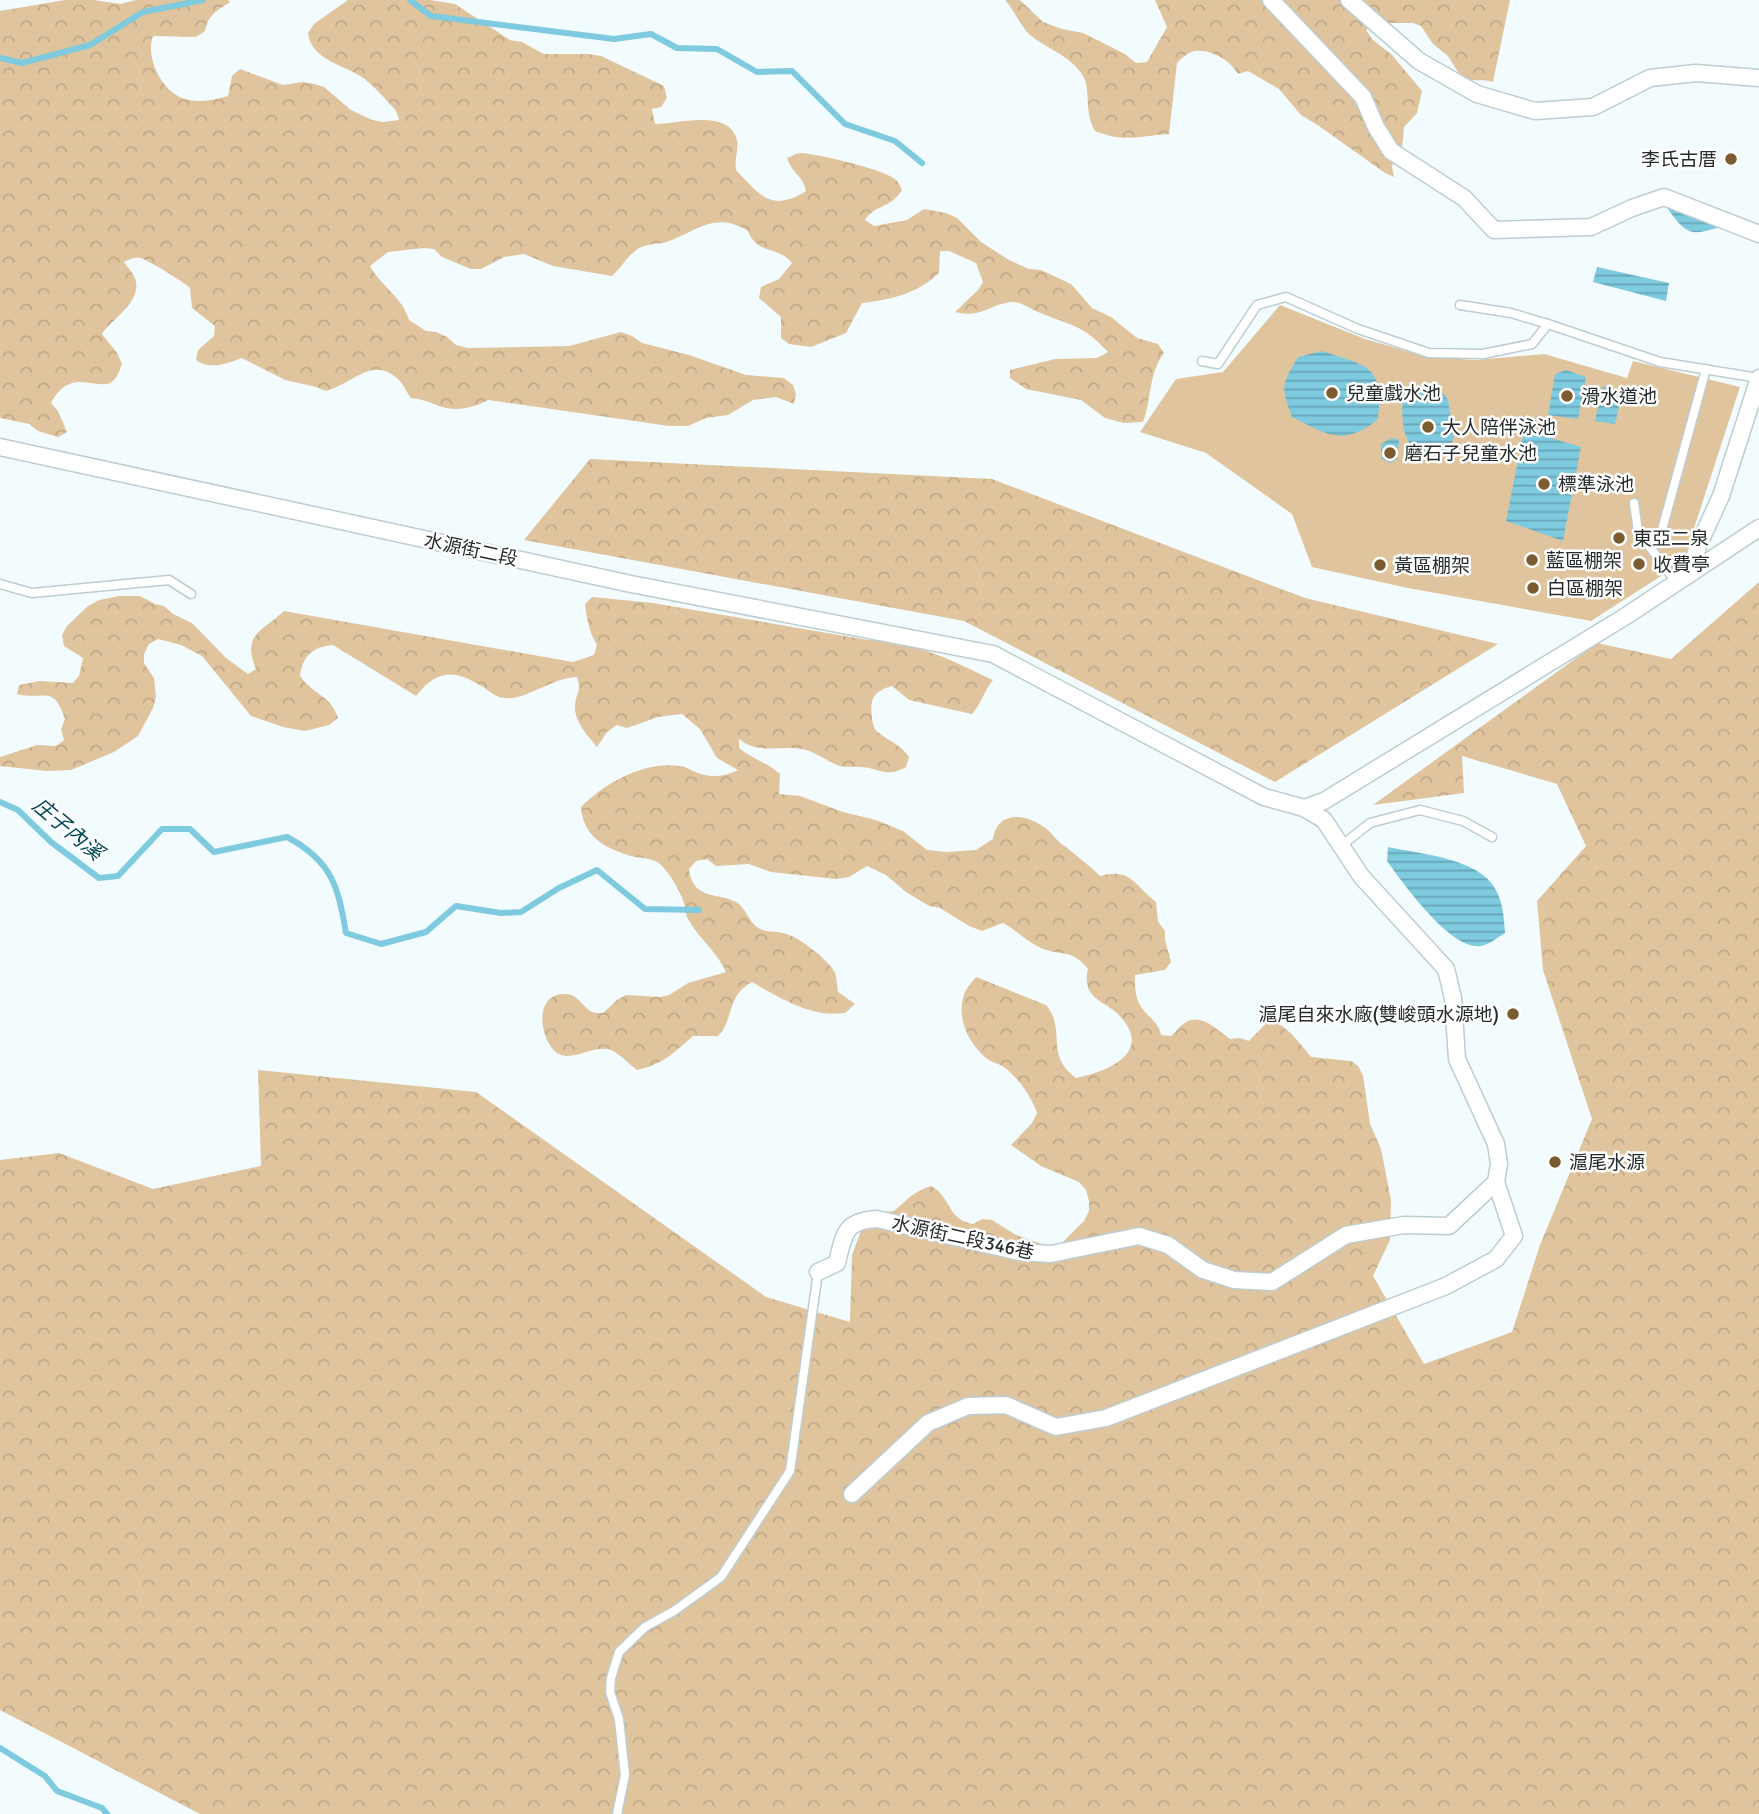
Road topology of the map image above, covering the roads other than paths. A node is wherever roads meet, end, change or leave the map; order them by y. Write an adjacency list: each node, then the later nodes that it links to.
1 (1271, 0): 4 (street)
2 (1349, 0): 3 (street)
3 (1759, 78)
4 (1759, 234)
5 (1460, 304): 6 (lane)
6 (1548, 324): 7 (lane); 8 (lane)
7 (1202, 361)
8 (1706, 369): 9 (lane); 13 (lane)
9 (1759, 378): 14 (street)
10 (0, 447): 17 (street, 水源街二段)
11 (1634, 503): 13 (lane)
12 (1759, 528): 14 (street)
13 (1647, 544): 14 (lane)
14 (1682, 579): 17 (street)
15 (0, 584): 16 (lane)
16 (191, 594)
17 (1304, 807): 19 (street)
18 (1492, 837): 19 (lane)
19 (1341, 846): 20 (street)
20 (1496, 1182): 21 (street, 水源街二段346巷); 22 (street)
21 (818, 1272): 23 (lane)
22 (852, 1494)
23 (617, 1814)

